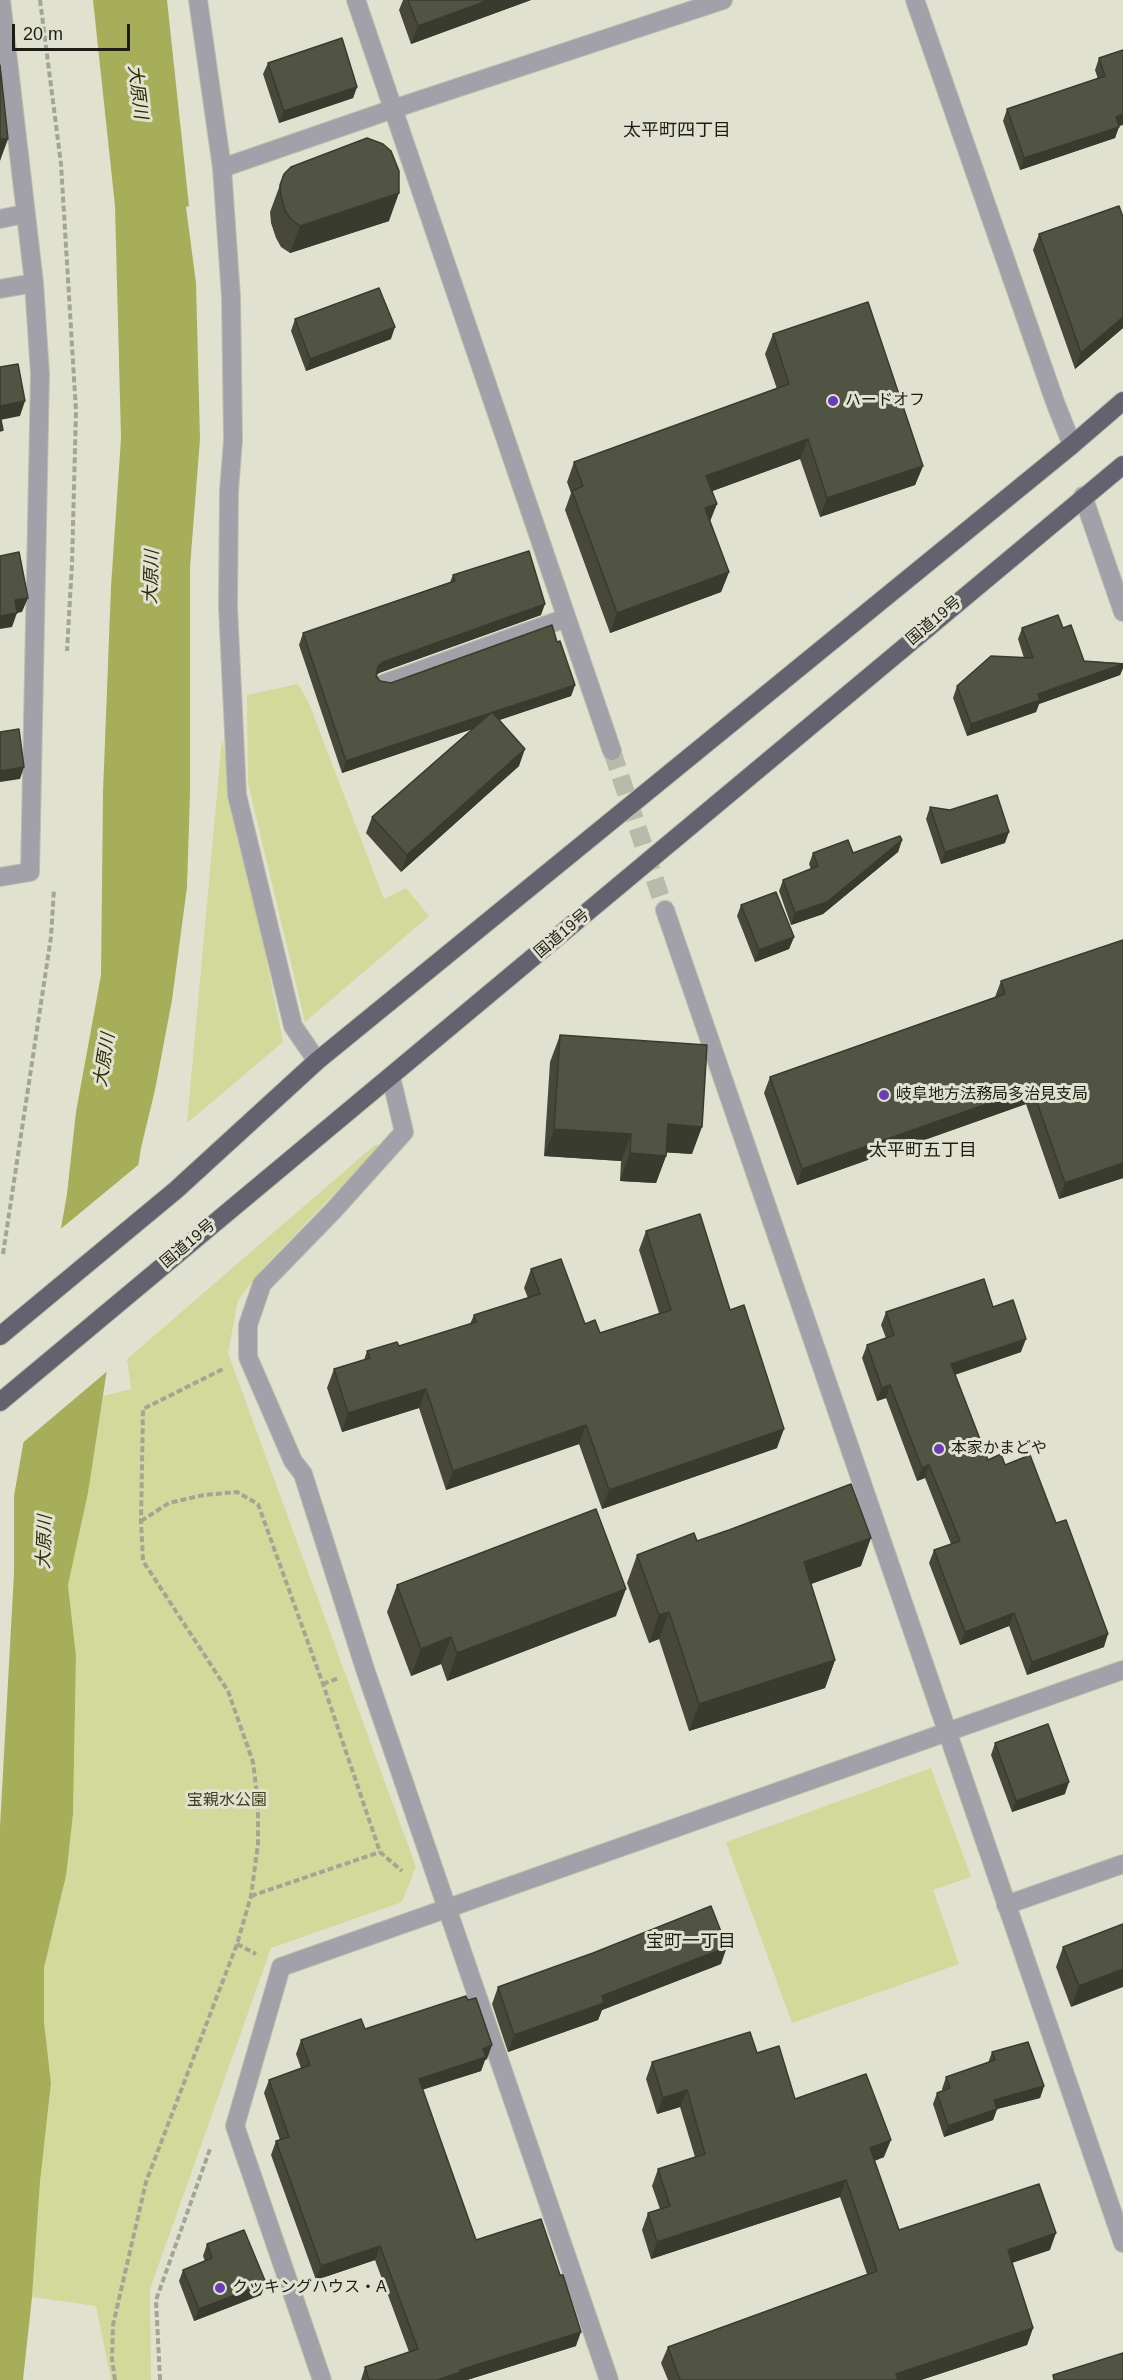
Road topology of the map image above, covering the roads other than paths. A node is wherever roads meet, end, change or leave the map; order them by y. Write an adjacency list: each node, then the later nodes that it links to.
1 (1, 0): 8 (street)
2 (198, 0): 7 (street)
3 (356, 0): 6 (street)
4 (723, 0): 6 (street)
5 (915, 0): 13 (street)
6 (393, 110): 7 (street); 17 (street)
7 (222, 168): 22 (street)
8 (24, 214): 9 (street); 10 (street)
9 (0, 219)
10 (34, 283): 11 (street); 20 (street)
11 (0, 289)
12 (1123, 401): 13 (highway)
13 (1072, 445): 22 (highway)
14 (1123, 465): 15 (highway, 国道19号)
15 (1083, 496): 16 (street); 23 (highway, 国道19号)
16 (1123, 612)
17 (566, 618): 18 (street); 19 (street)
18 (383, 684)
19 (612, 751)
20 (0, 878)
21 (665, 910): 27 (street)
22 (318, 1061): 24 (highway)
23 (391, 1077): 25 (highway, 国道19号); 30 (street)
24 (0, 1336)
25 (0, 1402)
26 (1123, 1670): 27 (street)
27 (946, 1732): 29 (street); 30 (street)
28 (1123, 1864): 29 (street)
29 (1006, 1905): 31 (street)
30 (446, 1908): 32 (street); 33 (street)
31 (1123, 2243)
32 (322, 2380)
33 (609, 2380)

